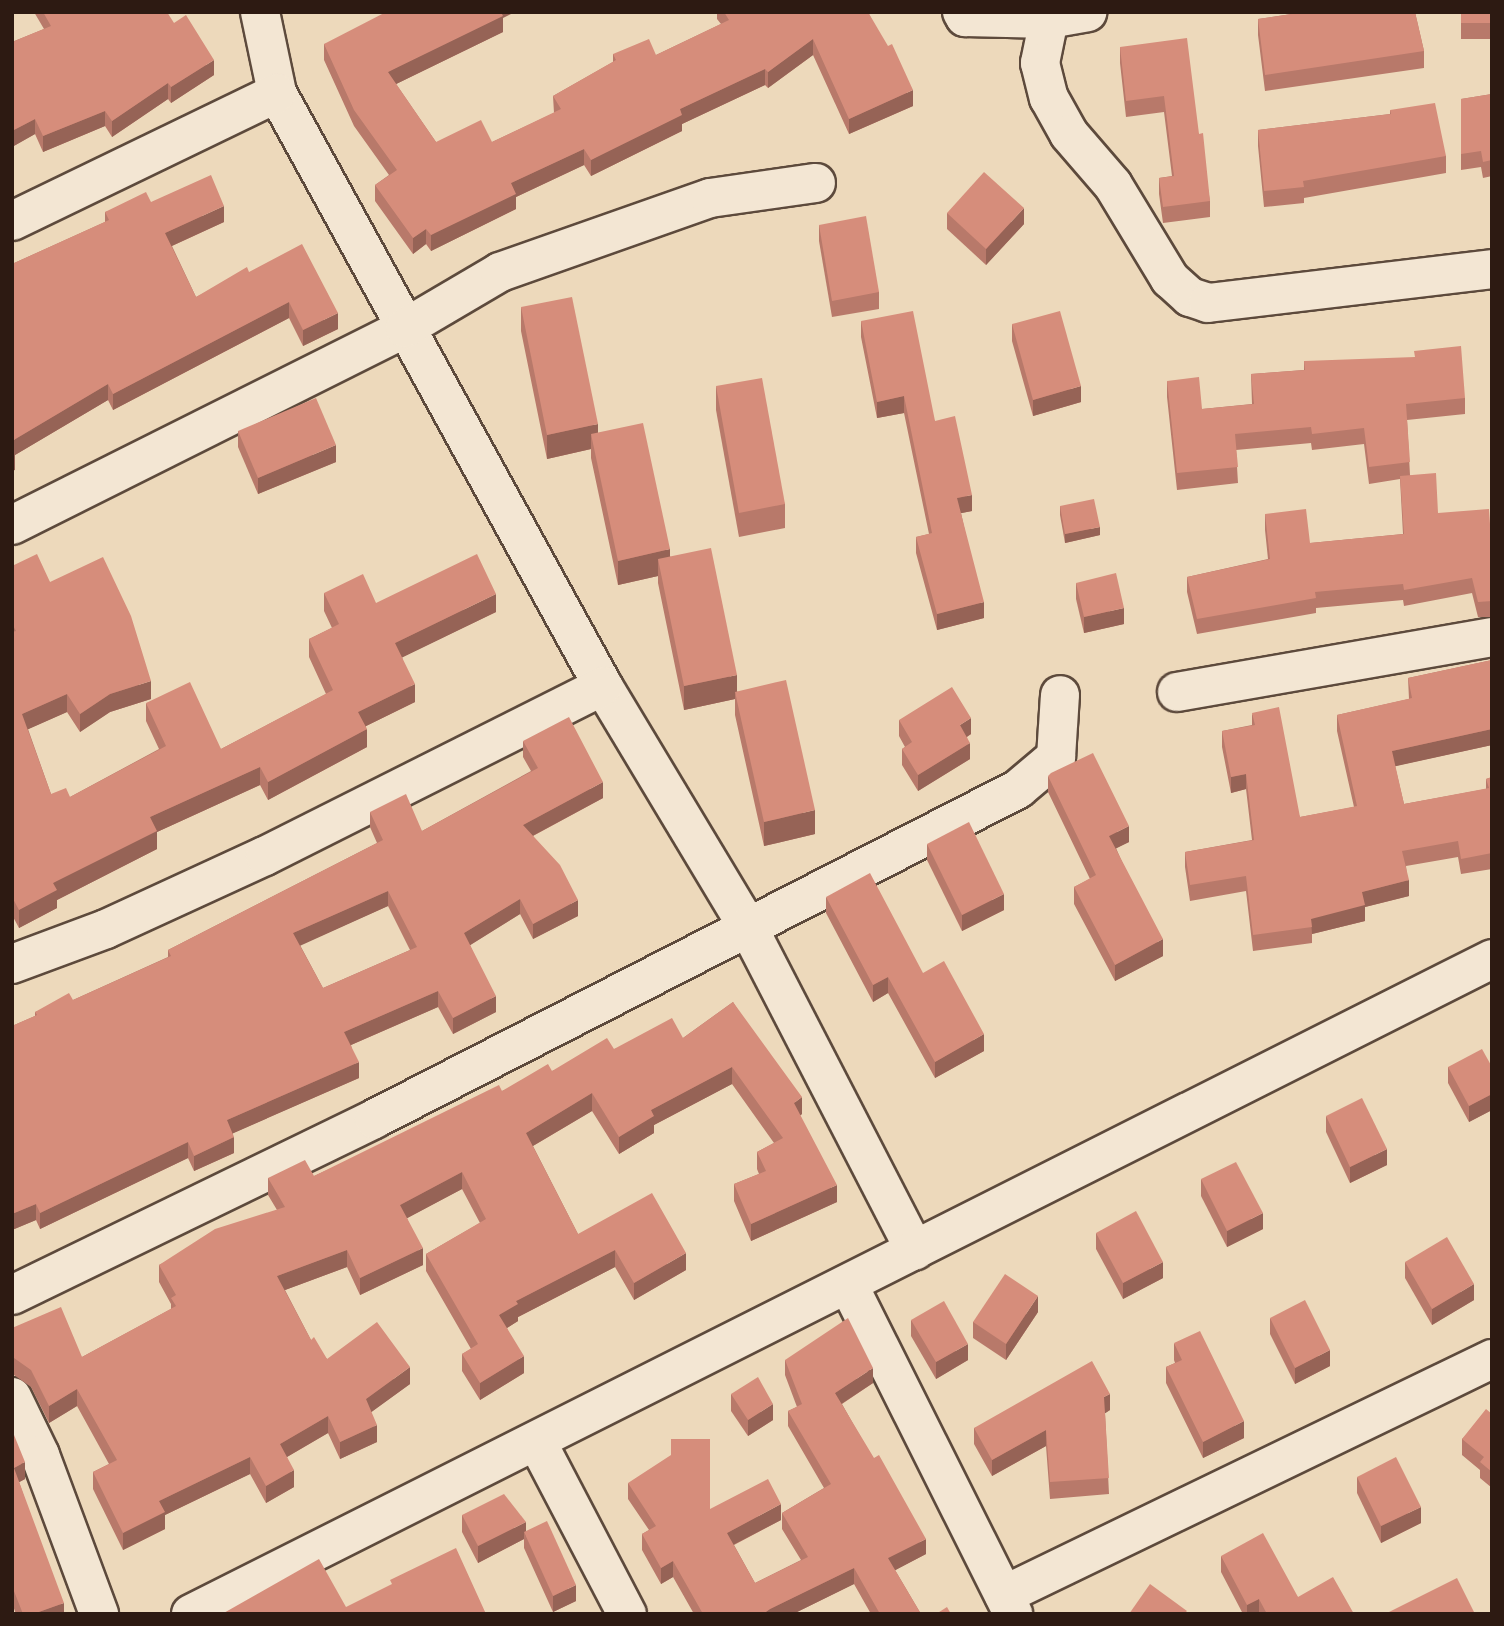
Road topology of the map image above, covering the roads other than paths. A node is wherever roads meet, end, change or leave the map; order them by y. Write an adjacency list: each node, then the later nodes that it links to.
1 (260, 12): 5 (street)
2 (962, 12): 4 (street)
3 (1087, 12): 4 (street)
4 (1049, 19): 8 (street)
5 (276, 93): 7 (street); 9 (street)
6 (816, 183): 9 (street)
7 (12, 221)
8 (1492, 269)
9 (405, 328): 10 (street); 12 (street)
10 (12, 525)
11 (1492, 637): 13 (street)
12 (603, 686): 15 (street); 17 (street)
13 (1177, 692)
14 (1060, 695): 15 (street)
15 (748, 927): 18 (street); 20 (street)
16 (1492, 959): 18 (street)
17 (12, 964)
18 (915, 1250): 19 (street)
19 (848, 1284): 23 (street); 24 (street)
20 (12, 1295)
21 (1492, 1359): 24 (street)
22 (12, 1397): 26 (street)
23 (537, 1442): 25 (street); 27 (street)
24 (1009, 1604)
25 (619, 1611)
26 (99, 1614)
27 (191, 1614)

